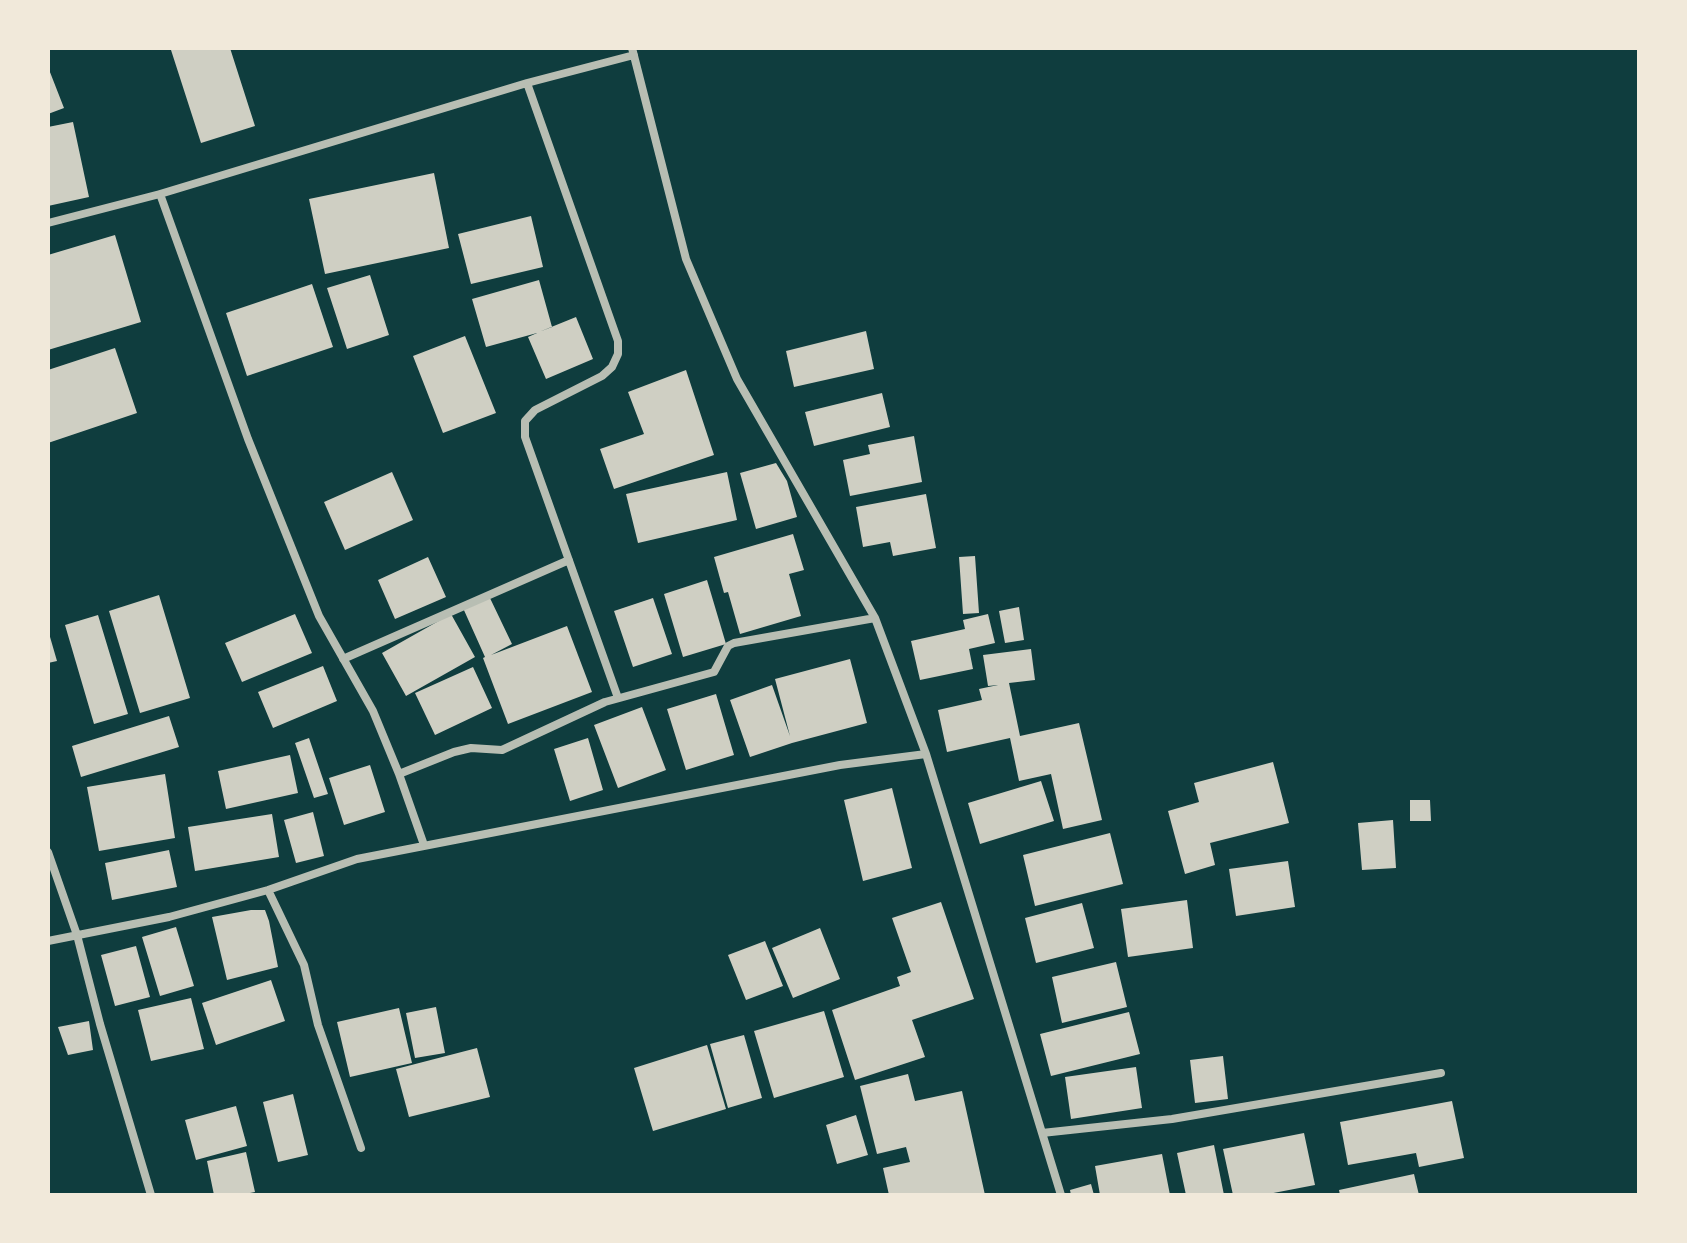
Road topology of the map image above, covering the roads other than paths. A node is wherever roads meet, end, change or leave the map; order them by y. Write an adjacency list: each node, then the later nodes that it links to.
1 (633, 51): 2 (street); 6 (street)
2 (527, 83): 3 (street); 5 (street)
3 (160, 194): 4 (street); 7 (street)
4 (48, 223)
5 (569, 560): 7 (street); 8 (street)
6 (875, 618): 8 (street); 9 (street)
7 (343, 659): 10 (street)
8 (618, 698): 10 (street)
9 (926, 754): 11 (street); 17 (street)
10 (399, 774): 11 (street)
11 (424, 845): 13 (street)
12 (48, 852): 14 (street)
13 (268, 890): 14 (street); 18 (street)
14 (77, 935): 15 (street); 19 (street)
15 (48, 941)
16 (1441, 1073): 17 (street)
17 (1042, 1133): 20 (street)
18 (361, 1148)
19 (151, 1195)
20 (1061, 1195)

